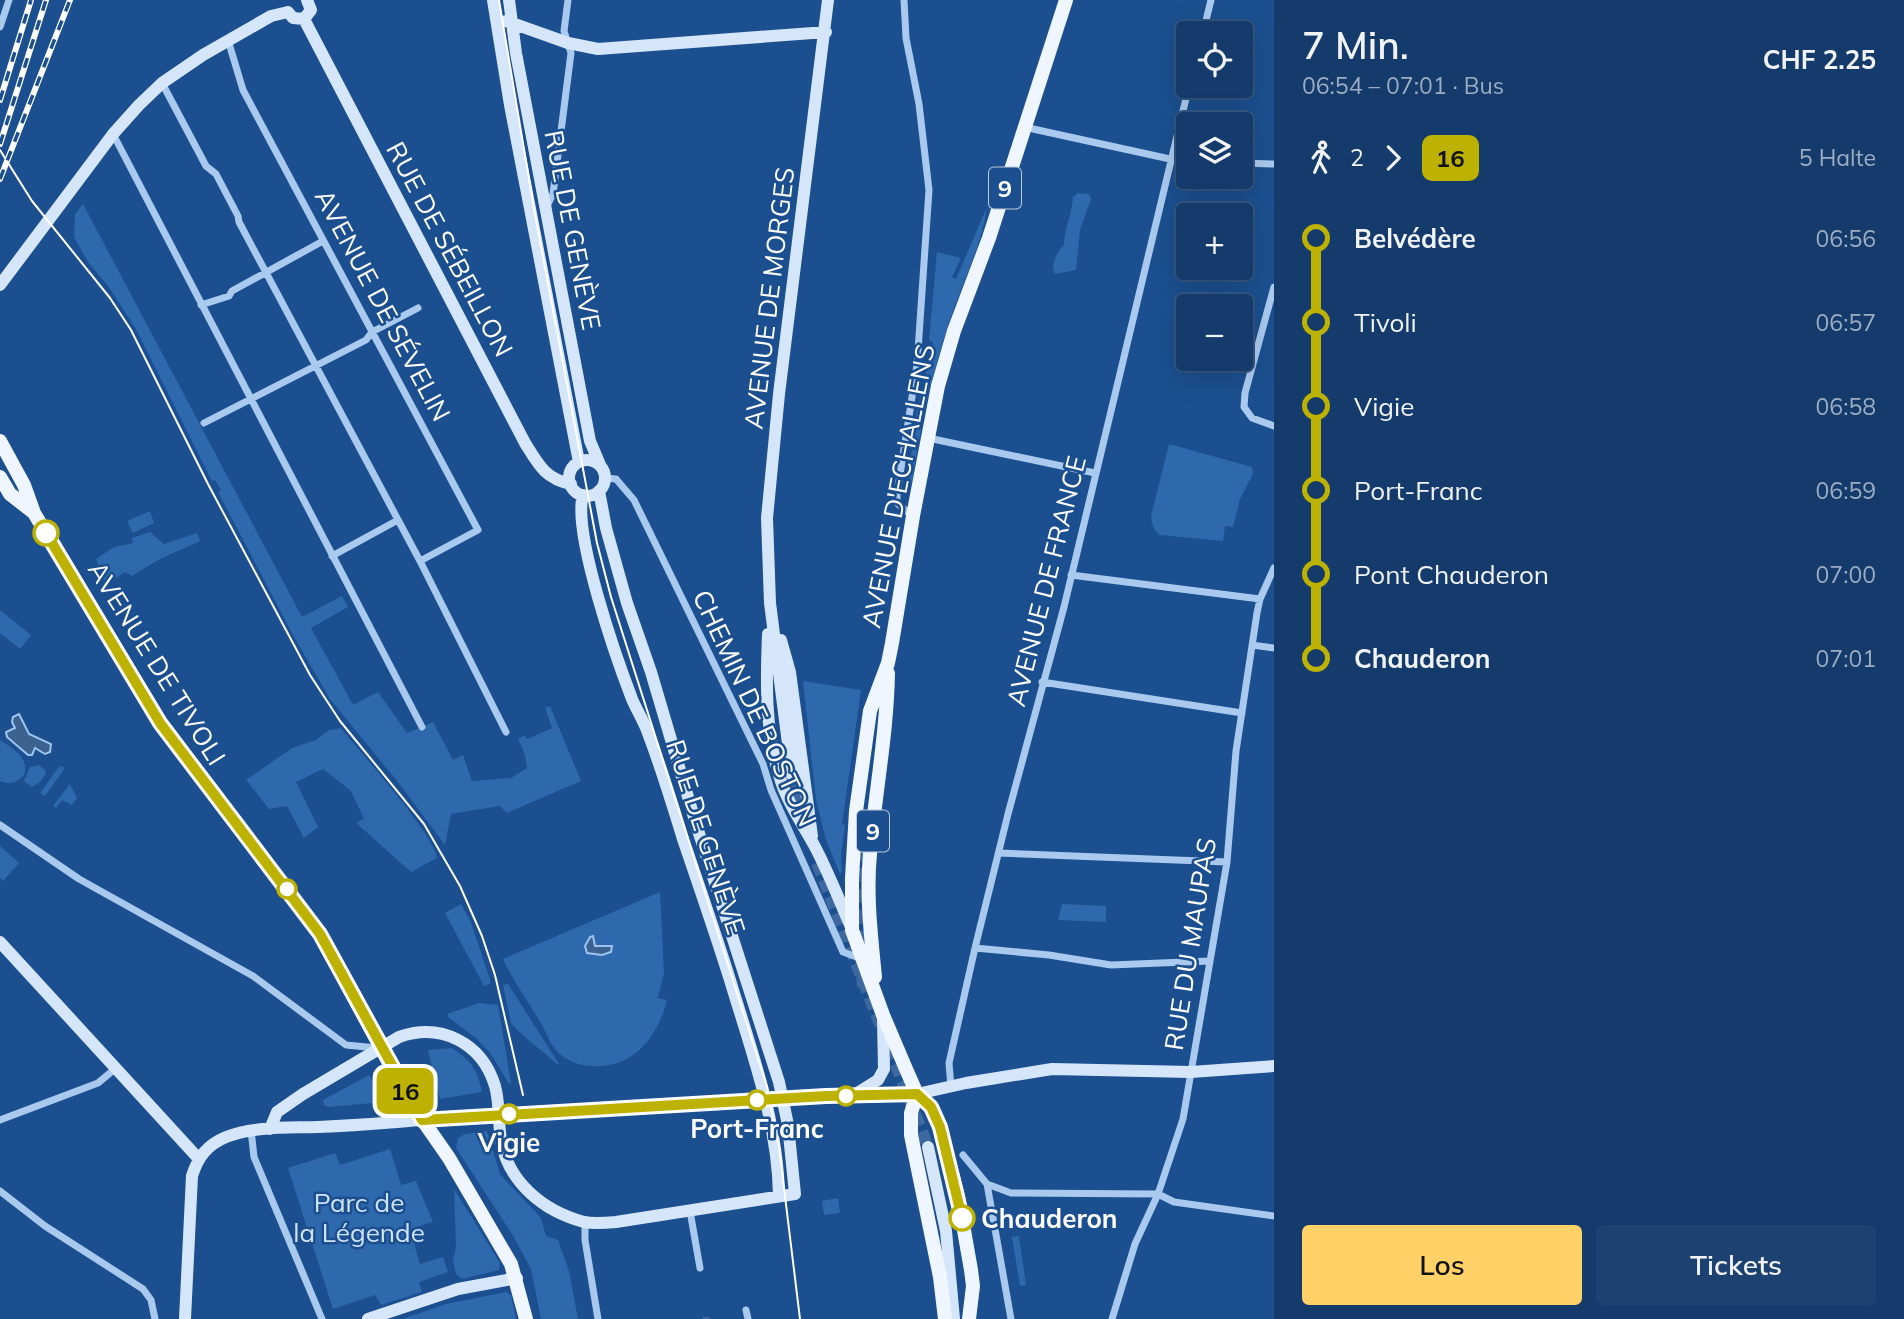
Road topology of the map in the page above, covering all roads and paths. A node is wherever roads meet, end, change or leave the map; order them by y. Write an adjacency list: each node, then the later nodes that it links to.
1 (9, 0): 15 (street)
2 (493, 0): 12 (street, RUE DE GENÈVE)
3 (509, 0): 14 (street, RUE DE GENÈVE)
4 (568, 0): 18 (street)
5 (828, 0): 16 (street, AVENUE DE MORGES)
6 (904, 0): 48 (street)
7 (1066, 0): 21 (main road, AVENUE D'ECHALLENS / 9)
8 (1211, 0): 13 (street)
9 (310, 1): 11 (street)
10 (290, 6): 11 (street); 17 (street)
11 (304, 19): 44 (street, RUE DE SÉBEILLON)
12 (496, 19): 14 (street); 40 (street, RUE DE GENÈVE)
13 (1206, 21)
14 (513, 23): 18 (street); 26 (street, RUE DE GENÈVE)
15 (0, 27)
16 (826, 32): 18 (street); 55 (street, AVENUE DE MORGES)
17 (228, 40): 19 (street); 27 (street, AVENUE DE SÉVELIN)
18 (568, 43): 26 (street)
19 (162, 83): 22 (street); 28 (street)
20 (1186, 98): 23 (street, AVENUE DE FRANCE)
21 (1024, 127): 23 (street); 38 (main road, AVENUE D'ECHALLENS / 9)
22 (113, 134): 29 (street); 31 (street)
23 (1170, 159): 42 (street, AVENUE DE FRANCE)
24 (1253, 163): 25 (street)
25 (1274, 164)
26 (546, 208): 41 (street, RUE DE GENÈVE)
27 (323, 241): 28 (street); 33 (street, AVENUE DE SÉVELIN)
28 (265, 272): 31 (street); 34 (street)
29 (0, 285)
30 (1274, 287): 37 (street)
31 (201, 305): 35 (street)
32 (418, 308): 33 (street)
33 (372, 332): 34 (street); 51 (street, AVENUE DE SÉVELIN)
34 (314, 364): 35 (street); 49 (street)
35 (250, 398): 36 (street); 50 (street)
36 (204, 423)
37 (1274, 426)
38 (927, 438): 42 (street); 48 (main road, AVENUE D'ECHALLENS / 9)
39 (0, 441): 47 (main road, AVENUE DE TIVOLI)
40 (579, 462): 41 (street); 44 (street)
41 (603, 473): 45 (street); 72 (street, CHEMIN DE BOSTON)
42 (1095, 473): 53 (street, AVENUE DE FRANCE)
43 (0, 477): 47 (main road, AVENUE DE TIVOLI)
44 (571, 484): 46 (street)
45 (599, 491): 46 (street); 93 (street, RUE DE GENÈVE)
46 (583, 495): 93 (street, RUE DE GENÈVE)
47 (34, 513): 76 (main road, AVENUE DE TIVOLI)
48 (913, 516): 66 (main road, AVENUE D'ECHALLENS / 9)
49 (398, 520): 50 (street); 51 (street)
50 (332, 556): 60 (street)
51 (420, 561): 61 (street)
52 (1274, 568): 54 (street, RUE DU MAUPAS)
53 (1071, 575): 54 (street); 58 (street, AVENUE DE FRANCE)
54 (1261, 599): 56 (street, RUE DU MAUPAS)
55 (770, 603): 62 (street, AVENUE DE MORGES); 63 (street, AVENUE DE MORGES)
56 (1252, 645): 57 (street); 59 (street, RUE DU MAUPAS)
57 (1274, 648)
58 (1042, 682): 59 (street); 67 (street, AVENUE DE FRANCE)
59 (1242, 713): 68 (street, RUE DU MAUPAS)
60 (422, 727)
61 (506, 732)
62 (786, 778): 63 (street); 65 (street, AVENUE DE MORGES)
63 (804, 782): 65 (street, AVENUE DE MORGES)
64 (0, 825): 76 (street)
65 (814, 845): 69 (street, AVENUE DE MORGES)
66 (861, 851): 69 (main road, AVENUE D'ECHALLENS / 9); 74 (main road, AVENUE D'ECHALLENS / 9)
67 (999, 853): 68 (street); 71 (street, AVENUE DE FRANCE)
68 (1227, 862): 73 (street, RUE DU MAUPAS)
69 (852, 930): 72 (main road, AVENUE D'ECHALLENS / 9)
70 (0, 942): 78 (street)
71 (975, 948): 73 (street); 80 (street, AVENUE DE FRANCE)
72 (862, 959): 74 (main road, AVENUE D'ECHALLENS / 9)
73 (1210, 961): 79 (street, RUE DU MAUPAS)
74 (877, 999): 75 (main road, 9)
75 (883, 1015): 81 (main road, 9); 82 (street)
76 (381, 1048): 84 (main road, AVENUE DE TIVOLI); 85 (street); 96 (street)
77 (1274, 1066): 79 (street)
78 (116, 1068): 83 (street); 89 (street)
79 (1191, 1072): 80 (street); 92 (street, RUE DU MAUPAS)
80 (951, 1087): 81 (street)
81 (917, 1094): 82 (street); 105 (main road); 107 (main road, 9)
82 (854, 1096): 84 (street, bridge)
83 (0, 1119)
84 (422, 1120): 85 (street); 98 (main road, AVENUE DE TIVOLI)
85 (270, 1129): 86 (street)
86 (251, 1130): 89 (street); 101 (street)
87 (928, 1147): 106 (street)
88 (963, 1155): 90 (street)
89 (198, 1158): 100 (street)
90 (987, 1184): 92 (street); 108 (street)
91 (0, 1191): 99 (street)
92 (1158, 1194): 95 (street); 109 (street, RUE DU MAUPAS)
93 (779, 1196): 94 (street)
94 (690, 1211): 96 (street); 97 (street)
95 (1274, 1216)
96 (586, 1222): 104 (street)
97 (700, 1268)
98 (517, 1278): 102 (street); 103 (main road, AVENUE DE TIVOLI)
99 (155, 1319)
100 (185, 1319)
101 (322, 1319)
102 (368, 1319)
103 (526, 1319)
104 (598, 1319)
105 (945, 1319)
106 (954, 1319)
107 (969, 1319)
108 (1011, 1319)
109 (1112, 1319)

